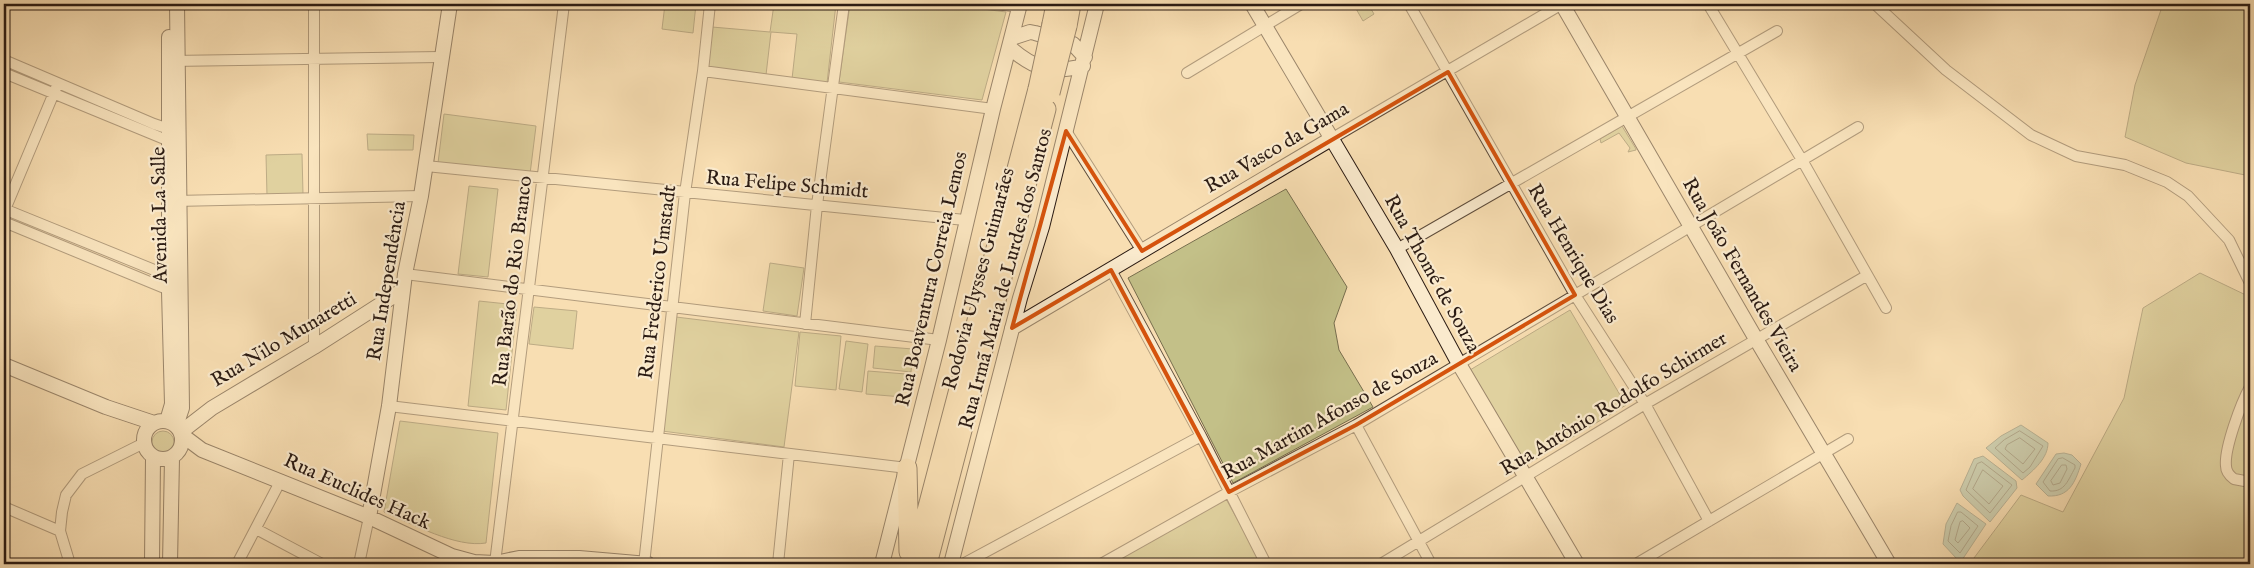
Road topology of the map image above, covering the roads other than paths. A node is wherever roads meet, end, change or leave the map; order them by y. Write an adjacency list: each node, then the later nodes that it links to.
1 (168, 4): 30 (street, Avenida La Salle)
2 (177, 4): 30 (street, Avenida La Salle)
3 (314, 4): 28 (street)
4 (450, 4): 27 (street, Rua Independência)
5 (564, 4): 58 (street, Rua Barão do Rio Branco)
6 (710, 4): 34 (street, Rua Frederico Umstadt)
7 (844, 4): 42 (street)
8 (995, 4): 18 (street)
9 (1056, 4): 19 (highway, Rodovia Ulysses Guimarães)
10 (1071, 4): 19 (highway, Rodovia Ulysses Guimarães)
11 (1098, 4): 23 (street, Rua Irmã Maria de Lurdes dos Santos)
12 (1252, 4): 20 (street, Rua Thomé de Souza)
13 (1301, 4): 20 (street)
14 (1409, 4): 36 (street, Rua Henrique Dias)
15 (1562, 4): 36 (street, Rua Vasco da Gama); 50 (street, Rua João Fernandes Vieira)
16 (1708, 4): 26 (street)
17 (1875, 4): 78 (street)
18 (1019, 9): 22 (street); 24 (street, Rua Boaventura Correia Lemos)
19 (1059, 25): 44 (highway, Rodovia Ulysses Guimarães, bridge)
20 (1264, 25): 39 (street); 55 (street, Rua Thomé de Souza)
21 (1776, 31): 26 (street)
22 (1030, 32): 24 (street); 25 (street)
23 (1090, 35): 25 (street); 31 (street, Rua Irmã Maria de Lurdes dos Santos)
24 (1010, 43): 32 (street); 38 (street, Rua Boaventura Correia Lemos)
25 (1073, 44): 31 (street)
26 (1739, 54): 50 (street); 56 (street)
27 (440, 57): 28 (street); 57 (street, Rua Independência)
28 (314, 58): 30 (street); 62 (street)
29 (4, 60): 33 (street)
30 (174, 61): 54 (street, Avenida La Salle)
31 (1084, 61): 35 (street); 43 (street, Rua Irmã Maria de Lurdes dos Santos)
32 (1027, 63): 35 (street); 38 (street)
33 (26, 69): 40 (street); 41 (street)
34 (703, 71): 42 (street); 60 (street, Rua Frederico Umstadt)
35 (1061, 71): 43 (street)
36 (1448, 72): 55 (street, Rua Vasco da Gama); 59 (street, Rua Henrique Dias)
37 (4, 73): 40 (street)
38 (1003, 73): 47 (street, Rua Boaventura Correia Lemos)
39 (1187, 73)
40 (22, 81): 45 (street)
41 (58, 83): 45 (street); 46 (street)
42 (833, 88): 47 (street); 64 (street)
43 (1077, 90): 53 (street, Rua Irmã Maria de Lurdes dos Santos)
44 (1044, 91): 134 (highway, Rodovia Ulysses Guimarães); 135 (highway, Rodovia Ulysses Guimarães)
45 (53, 94): 48 (street); 65 (street)
46 (100, 101): 48 (street); 49 (street)
47 (993, 109): 66 (street, Rua Boaventura Correia Lemos)
48 (96, 112): 51 (street)
49 (130, 114): 51 (street); 54 (street)
50 (1628, 118): 59 (street); 68 (street, Rua João Fernandes Vieira)
51 (126, 124): 54 (street)
52 (1858, 127): 56 (street, Rua Martim Afonso de Souza)
53 (1066, 131): 73 (street); 86 (street, Rua Irmã Maria de Lurdes dos Santos)
54 (174, 137): 63 (street, Avenida La Salle)
55 (1331, 139): 71 (street, Rua Thomé de Souza); 73 (street, Rua Vasco da Gama)
56 (1802, 160): 68 (street, Rua Martim Afonso de Souza); 77 (street)
57 (426, 166): 58 (street, Rua Felipe Schmidt); 61 (street, Rua Independência)
58 (542, 179): 60 (street, Rua Felipe Schmidt); 81 (street, Rua Barão do Rio Branco)
59 (1512, 185): 71 (street); 82 (street, Rua Henrique Dias)
60 (685, 192): 64 (street, Rua Felipe Schmidt); 83 (street, Rua Frederico Umstadt)
61 (421, 196): 62 (street); 76 (street, Rua Independência)
62 (314, 199): 63 (street); 89 (street)
63 (174, 201): 79 (street, Avenida La Salle)
64 (817, 204): 66 (street, Rua Felipe Schmidt); 85 (street)
65 (4, 210): 69 (street)
66 (965, 220): 88 (street, Rua Boaventura Correia Lemos)
67 (4, 222): 70 (street)
68 (1692, 227): 82 (street, Rua Martim Afonso de Souza); 87 (street, Rua João Fernandes Vieira)
69 (52, 229): 70 (street); 72 (street)
70 (48, 241): 74 (street)
71 (1397, 249): 90 (street, Rua Thomé de Souza)
72 (104, 250): 74 (street); 79 (street)
73 (1142, 251): 75 (street, Rua Vasco da Gama)
74 (100, 262): 79 (street)
75 (1110, 270): 86 (street, Rua Vasco da Gama); 102 (street)
76 (406, 274): 80 (street, Rua Independência); 81 (street)
77 (1866, 276): 84 (street); 87 (street, Rua Antônio Rodolfo Schirmer)
78 (2250, 283)
79 (175, 285): 94 (street, Avenida La Salle)
80 (403, 290): 89 (street, Rua Nilo Munaretti); 95 (street, Rua Independência)
81 (530, 290): 83 (street); 99 (street, Rua Barão do Rio Branco)
82 (1575, 295): 90 (street, Rua Martim Afonso de Souza); 93 (street, Rua Henrique Dias)
83 (672, 307): 85 (street); 103 (street, Rua Frederico Umstadt)
84 (1886, 308)
85 (805, 324): 88 (street)
86 (1012, 328): 136 (street, Rua Irmã Maria de Lurdes dos Santos)
87 (1756, 339): 93 (street, Rua Antônio Rodolfo Schirmer); 107 (street, Rua João Fernandes Vieira)
88 (939, 340): 111 (street, Rua Boaventura Correia Lemos)
89 (314, 347): 97 (street, Rua Nilo Munaretti)
90 (1459, 364): 100 (street, Rua Martim Afonso de Souza); 112 (street, Rua Thomé de Souza)
91 (4, 365): 96 (street, Rua Euclides Hack)
92 (2250, 388): 114 (street)
93 (1645, 404): 112 (street, Rua Antônio Rodolfo Schirmer); 118 (street, Rua Henrique Dias)
94 (177, 406): 98 (street); 101 (street, Avenida La Salle)
95 (389, 406): 99 (street); 117 (street, Rua Independência)
96 (106, 407): 101 (street, Rua Euclides Hack); 104 (street, Rua Euclides Hack)
97 (212, 408): 98 (street, Rua Nilo Munaretti); 101 (street, Rua Nilo Munaretti)
98 (196, 414): 101 (street, Rua Nilo Munaretti)
99 (514, 420): 103 (street); 130 (street, Rua Barão do Rio Branco)
100 (1356, 425): 115 (street, Rua Martim Afonso de Souza); 121 (street)
101 (173, 427): 104 (street); 106 (street, Rua Euclides Hack); 108 (street)
102 (1201, 436): 115 (street); 137 (street)
103 (658, 438): 109 (street); 131 (street, Rua Frederico Umstadt)
104 (144, 439): 110 (street); 120 (street)
105 (1848, 439): 107 (street)
106 (202, 450): 108 (street, Rua Euclides Hack); 113 (street, Rua Euclides Hack)
107 (1823, 453): 118 (street); 144 (street, Rua João Fernandes Vieira)
108 (175, 454): 110 (street); 123 (street)
109 (789, 454): 111 (street); 132 (street)
110 (153, 457): 122 (street)
111 (907, 468): 133 (street, Rua Boaventura Correia Lemos); 134 (highway)
112 (1526, 478): 121 (street, Rua Antônio Rodolfo Schirmer); 142 (street, Rua Thomé de Souza)
113 (281, 480): 117 (street, Rua Euclides Hack); 119 (street)
114 (2250, 482)
115 (1229, 492): 138 (street, Rua Martim Afonso de Souza); 139 (street)
116 (4, 507): 120 (street)
117 (369, 517): 129 (street, Rua Independência); 130 (street, Rua Euclides Hack)
118 (1710, 521): 143 (street)
119 (256, 528): 127 (street); 128 (street)
120 (60, 531): 124 (street)
121 (1419, 541): 140 (street, Rua Antônio Rodolfo Schirmer); 141 (street)
122 (153, 546): 123 (street); 125 (street)
123 (170, 546): 126 (street)
124 (70, 564)
125 (152, 564)
126 (170, 564)
127 (237, 564)
128 (322, 564)
129 (360, 564)
130 (496, 564): 131 (street, Rua Euclides Hack)
131 (646, 564)
132 (778, 564)
133 (882, 564)
134 (911, 564)
135 (927, 564)
136 (951, 564)
137 (963, 564)
138 (1101, 564)
139 (1266, 564)
140 (1381, 564)
141 (1431, 564)
142 (1577, 564)
143 (1636, 564)
144 (1889, 564)

